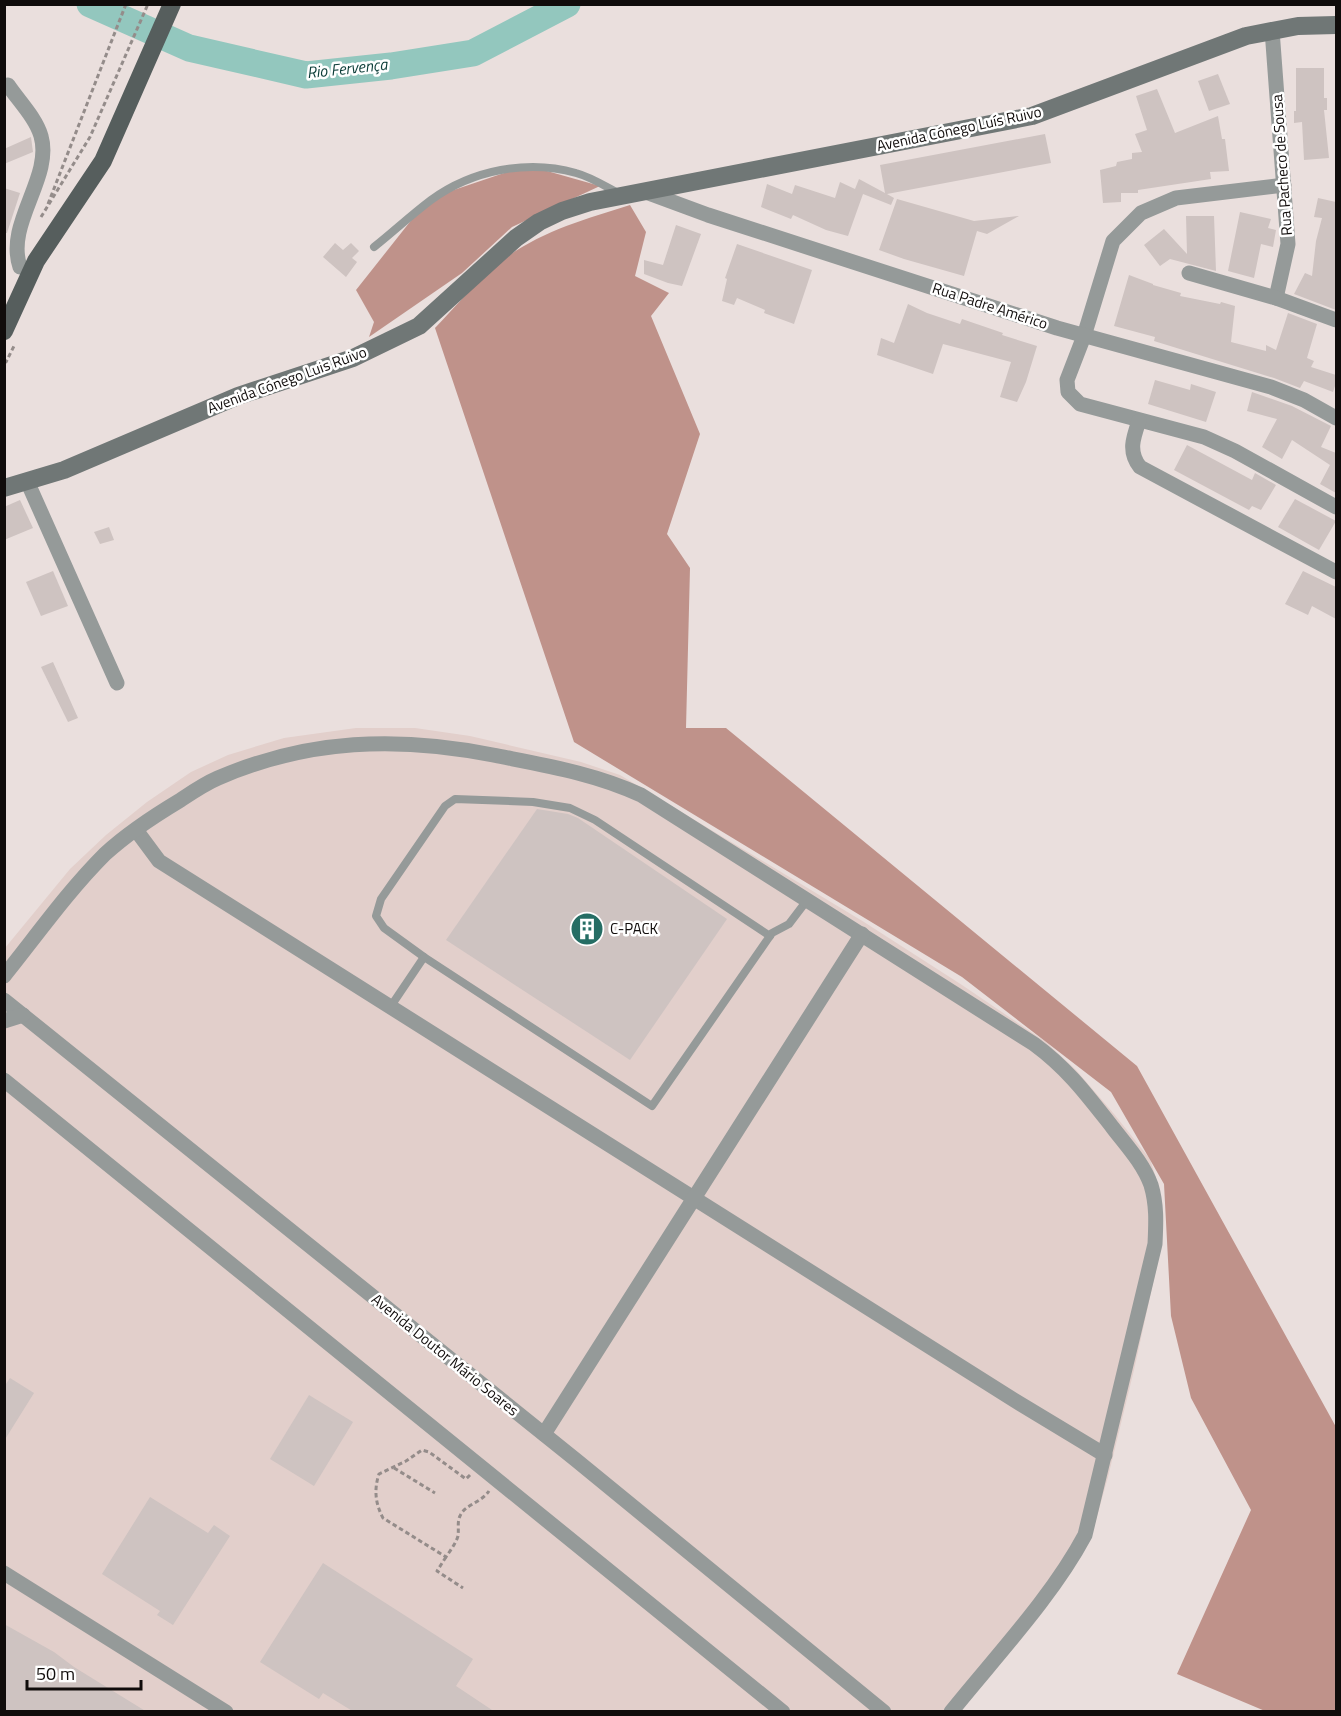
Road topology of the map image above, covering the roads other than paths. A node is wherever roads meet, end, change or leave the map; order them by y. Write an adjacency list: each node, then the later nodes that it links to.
1 (160, 4): 6 (main road)
2 (172, 4): 6 (main road)
3 (1336, 25): 4 (street, Avenida Cónego Luís Ruivo)
4 (1272, 30): 7 (street, Rua Pacheco de Sousa); 8 (street, Avenida Cónego Luís Ruivo)
5 (8, 85): 11 (street)
6 (124, 103): 11 (main road); 16 (main road)
7 (1284, 185): 13 (street, Rua Pacheco de Sousa); 17 (street)
8 (643, 191): 9 (street, Avenida Cónego Luis Ruivo); 17 (street, Rua Padre Américo)
9 (622, 195): 10 (lane); 20 (street, Avenida Cónego Luis Ruivo)
10 (374, 247)
11 (20, 267): 14 (main road)
12 (1189, 273): 13 (street)
13 (1276, 298): 15 (street)
14 (4, 302)
15 (1336, 320)
16 (4, 331)
17 (1084, 336): 18 (street, Rua Padre Américo); 19 (street)
18 (1336, 418)
19 (1139, 421): 22 (street); 23 (street)
20 (27, 481): 21 (street, Avenida Cónego Luis Ruivo); 24 (street)
21 (4, 488)
22 (1336, 507)
23 (1336, 572)
24 (117, 683)
25 (136, 831): 26 (street); 30 (street); 32 (street)
26 (808, 899): 27 (street); 28 (lane)
27 (862, 934): 36 (street); 38 (street)
28 (770, 936): 29 (lane); 29 (lane)
29 (424, 957): 32 (lane)
30 (4, 976)
31 (4, 1000): 33 (street, Avenida Doutor Mário Soares)
32 (391, 1006): 36 (street)
33 (23, 1015): 34 (street); 37 (street, Avenida Doutor Mário Soares)
34 (4, 1021)
35 (4, 1080): 41 (street)
36 (694, 1199): 37 (street); 38 (street)
37 (544, 1434): 42 (street, Avenida Doutor Mário Soares)
38 (1105, 1455): 43 (street)
39 (4, 1573): 40 (street)
40 (226, 1712)
41 (783, 1712)
42 (884, 1712)
43 (951, 1712)

